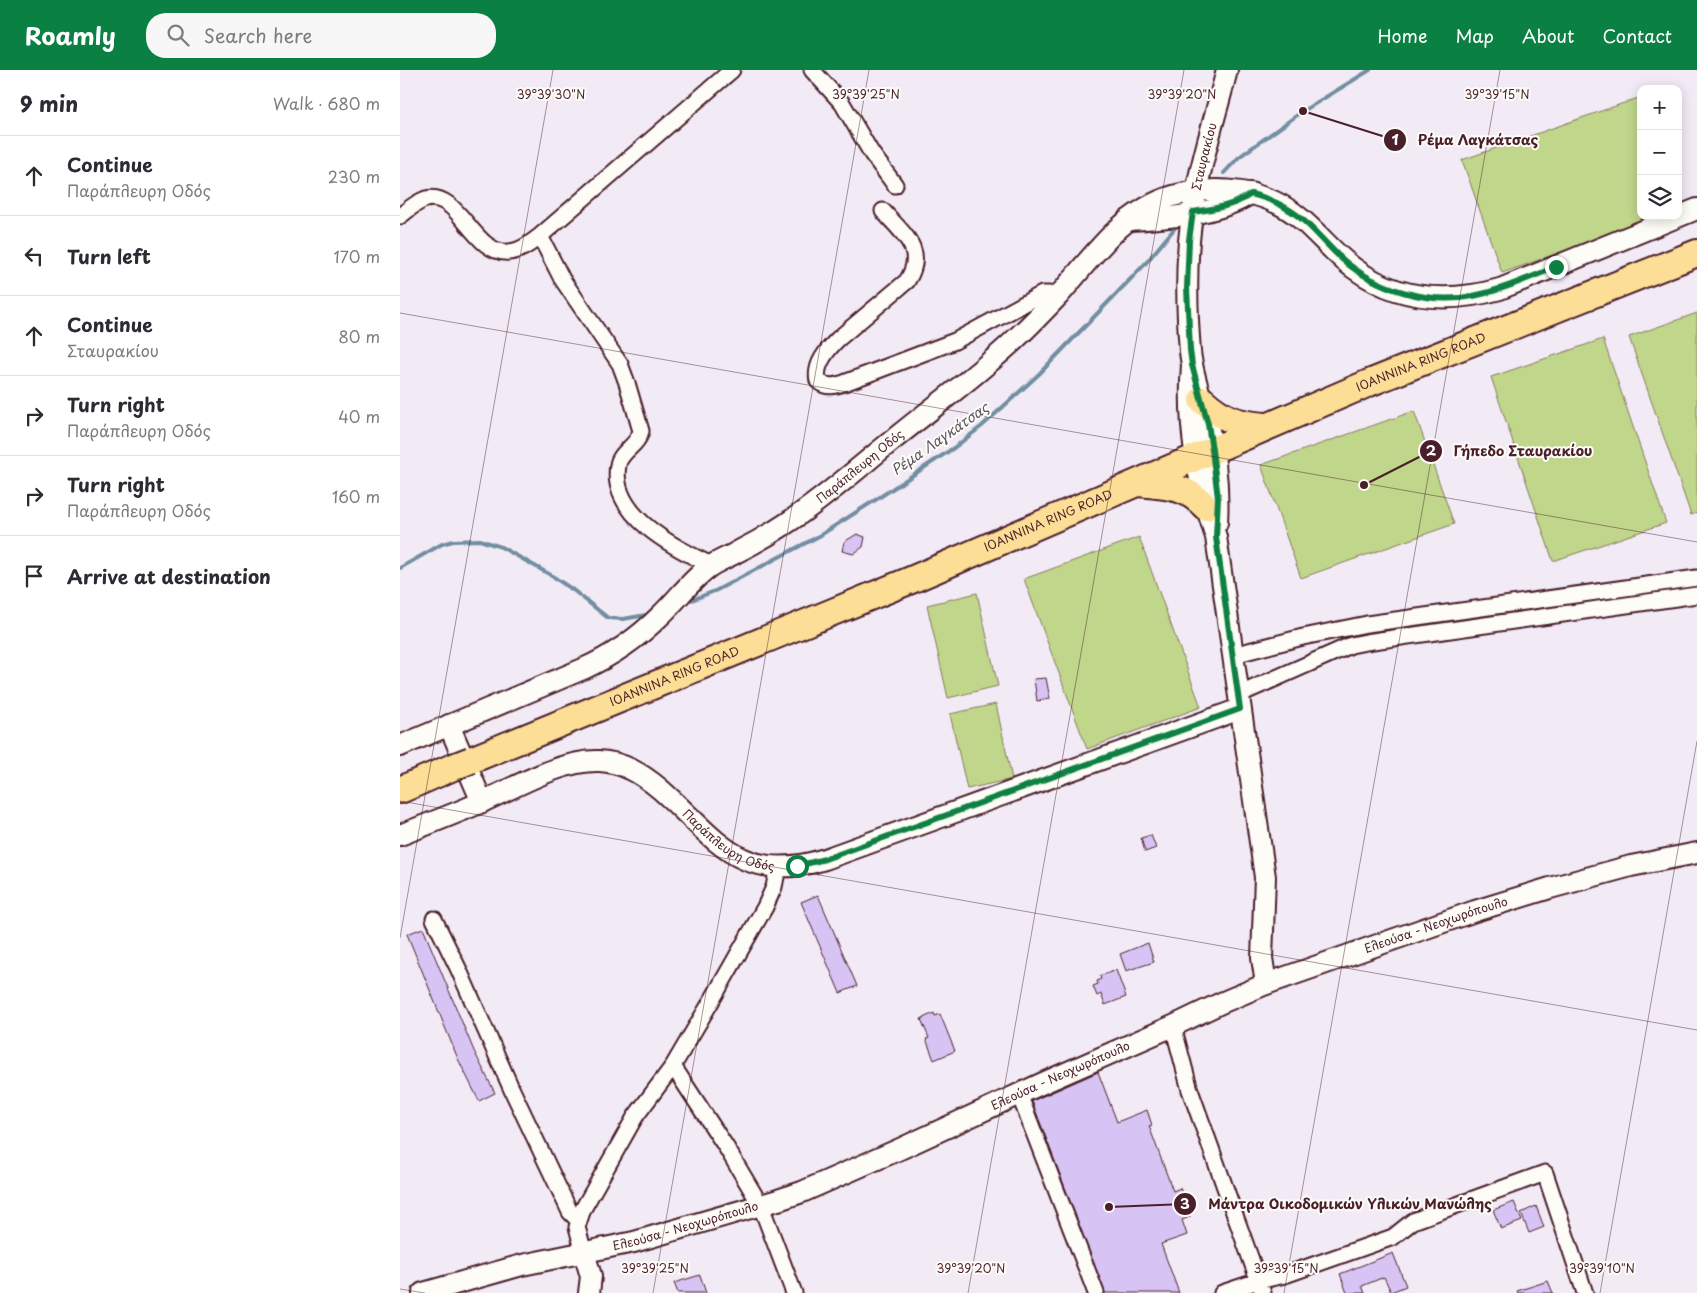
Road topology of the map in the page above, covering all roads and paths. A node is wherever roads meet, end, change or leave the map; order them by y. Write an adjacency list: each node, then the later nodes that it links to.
1 (732, 70): 12 (street)
2 (812, 70): 4 (street)
3 (1228, 70): 5 (street, Σταυρακίου)
4 (895, 185)
5 (1197, 190): 6 (street, Παράπλευρη Οδός); 9 (street, Σταυρακίου); 11 (street, Παράπλευρη Οδός)
6 (1251, 194): 7 (street, Παράπλευρη Οδός); 9 (street)
7 (1697, 210)
8 (883, 211): 14 (street)
9 (1193, 212): 11 (street); 15 (street, Σταυρακίου)
10 (400, 216): 12 (street)
11 (1128, 220): 14 (street, Παράπλευρη Οδός)
12 (540, 236): 22 (street)
13 (1697, 253): 17 (highway, IOANNINA RING ROAD)
14 (1057, 297): 22 (street, Παράπλευρη Οδός)
15 (1192, 365): 16 (street); 18 (street)
16 (1202, 400): 17 (highway); 18 (street)
17 (1265, 426): 18 (highway, IOANNINA RING ROAD)
18 (1204, 454): 19 (highway, IOANNINA RING ROAD); 20 (street); 21 (street)
19 (1138, 483): 20 (highway); 29 (highway, IOANNINA RING ROAD)
20 (1206, 507): 21 (street)
21 (1216, 537): 25 (street)
22 (711, 566): 27 (street, Παράπλευρη Οδός)
23 (1697, 578): 25 (street)
24 (1697, 595): 26 (street)
25 (1233, 655): 26 (street)
26 (1239, 702): 33 (street, Παράπλευρη Οδός); 35 (street)
27 (449, 725): 28 (street, Παράπλευρη Οδός); 30 (street)
28 (400, 746)
29 (400, 790)
30 (482, 802): 31 (street, Παράπλευρη Οδός); 33 (street, Παράπλευρη Οδός)
31 (400, 835)
32 (1697, 853): 35 (street, Ελεούσα - Νεοχωρόπουλο)
33 (778, 867): 37 (street)
34 (434, 919): 40 (street)
35 (1266, 984): 36 (street, Ελεούσα - Νεοχωρόπουλο)
36 (1173, 1026): 38 (street, Ελεούσα - Νεοχωρόπουλο); 42 (street)
37 (672, 1066): 39 (street); 40 (street)
38 (1019, 1094): 39 (street, Ελεούσα - Νεοχωρόπουλο); 46 (street)
39 (761, 1206): 41 (street, Ελεούσα - Νεοχωρόπουλο); 45 (street)
40 (578, 1220): 41 (street)
41 (584, 1252): 43 (street, Ελεούσα - Νεοχωρόπουλο); 44 (street)
42 (1261, 1287): 47 (street); 48 (street)
43 (423, 1293)
44 (589, 1293)
45 (794, 1293)
46 (1096, 1293)
47 (1222, 1293)
48 (1586, 1293)

